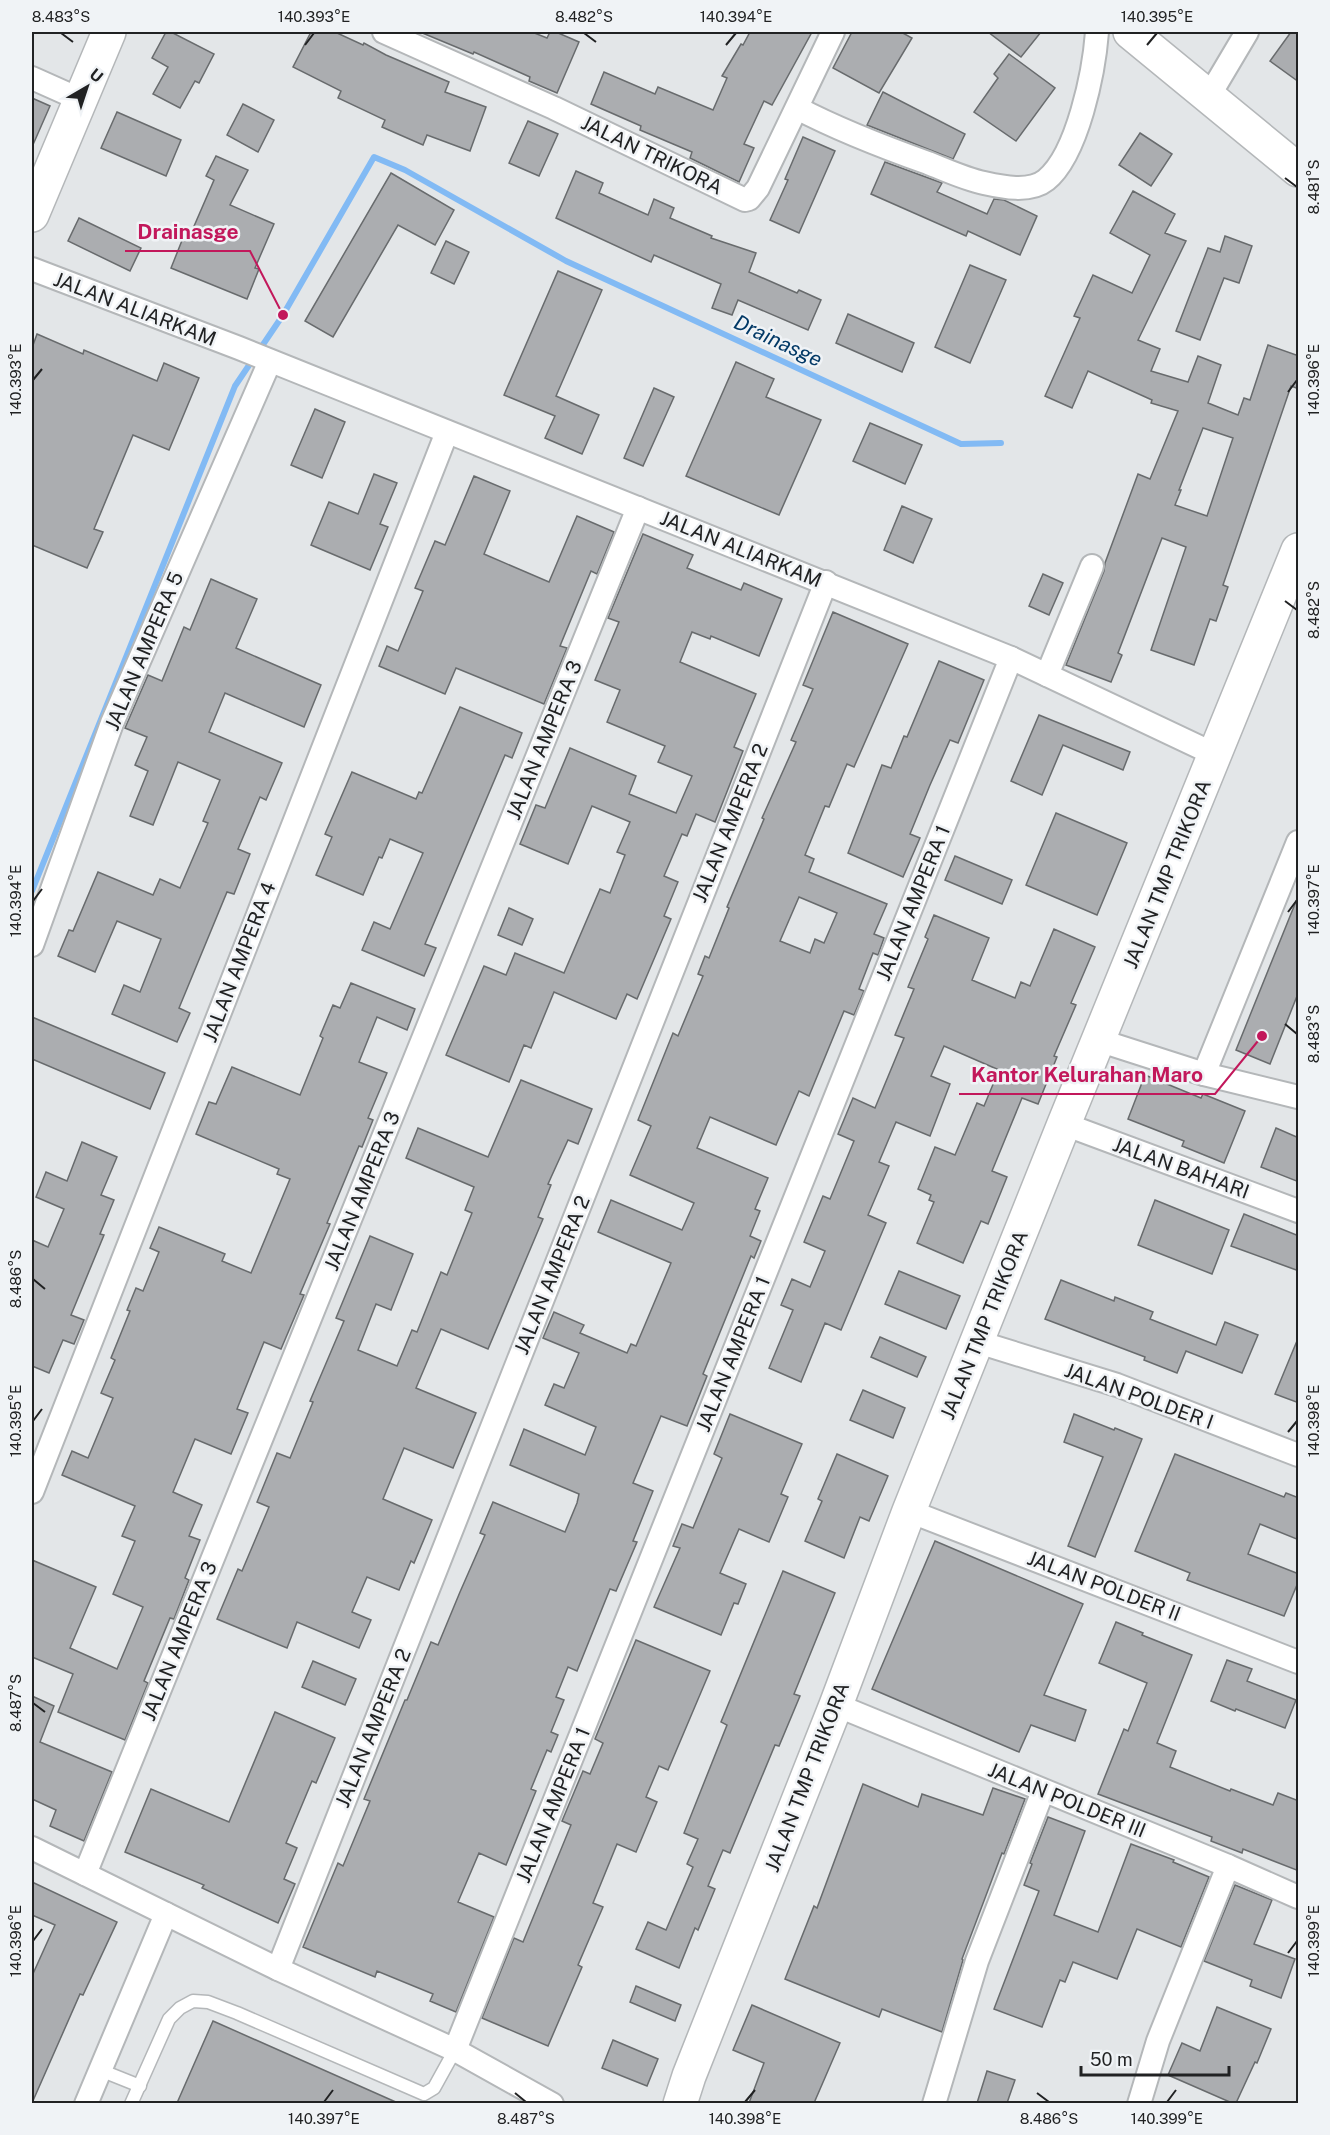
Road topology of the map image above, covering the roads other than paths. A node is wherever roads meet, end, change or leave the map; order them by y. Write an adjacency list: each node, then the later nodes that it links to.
1 (109, 32): 9 (main road)
2 (384, 32): 10 (street, JALAN TRIKORA)
3 (833, 32): 10 (street, JALAN TRIKORA)
4 (1097, 32): 10 (street)
5 (1130, 32): 8 (main road)
6 (1247, 32): 8 (street)
7 (32, 78): 9 (street)
8 (1209, 96): 11 (main road)
9 (79, 99): 12 (main road)
10 (797, 108)
11 (1299, 171)
12 (32, 215)
13 (32, 269): 14 (street, JALAN ALIARKAM)
14 (265, 359): 15 (street, JALAN ALIARKAM); 24 (street, JALAN AMPERA 5)
15 (447, 432): 16 (street, JALAN ALIARKAM); 32 (street, JALAN AMPERA 4)
16 (638, 508): 19 (street, JALAN ALIARKAM); 39 (street, JALAN AMPERA 3)
17 (1299, 550): 22 (main road, JALAN TMP TRIKORA)
18 (1092, 566): 21 (street)
19 (826, 582): 20 (street, JALAN ALIARKAM); 42 (street, JALAN AMPERA 2)
20 (1011, 658): 21 (street, JALAN ALIARKAM); 43 (street, JALAN AMPERA 1)
21 (1047, 675): 22 (street, JALAN ALIARKAM)
22 (1216, 755): 25 (main road, JALAN TMP TRIKORA)
23 (1299, 842): 26 (street)
24 (32, 945)
25 (1098, 1040): 26 (street); 28 (main road, JALAN TMP TRIKORA)
26 (1204, 1074): 27 (street)
27 (1299, 1096)
28 (1064, 1124): 29 (street, JALAN BAHARI); 30 (main road, JALAN TMP TRIKORA)
29 (1299, 1211)
30 (978, 1341): 31 (street, JALAN POLDER I); 33 (main road, JALAN TMP TRIKORA)
31 (1299, 1455)
32 (32, 1491)
33 (909, 1511): 34 (street, JALAN POLDER II); 35 (main road, JALAN TMP TRIKORA)
34 (1299, 1662)
35 (836, 1705): 36 (street, JALAN POLDER III); 49 (main road, JALAN TMP TRIKORA)
36 (1043, 1791): 38 (street, JALAN POLDER III); 50 (street)
37 (32, 1848): 39 (street)
38 (1228, 1866): 40 (street, JALAN POLDER III); 51 (street)
39 (85, 1874): 41 (street)
40 (1299, 1897)
41 (166, 1914): 42 (street); 44 (street)
42 (278, 1969): 43 (street)
43 (455, 2050): 45 (lane); 48 (street)
44 (100, 2070): 45 (lane); 46 (street)
45 (140, 2086): 47 (lane)
46 (86, 2103)
47 (131, 2103)
48 (552, 2103)
49 (680, 2103)
50 (934, 2103)
51 (1140, 2103)

